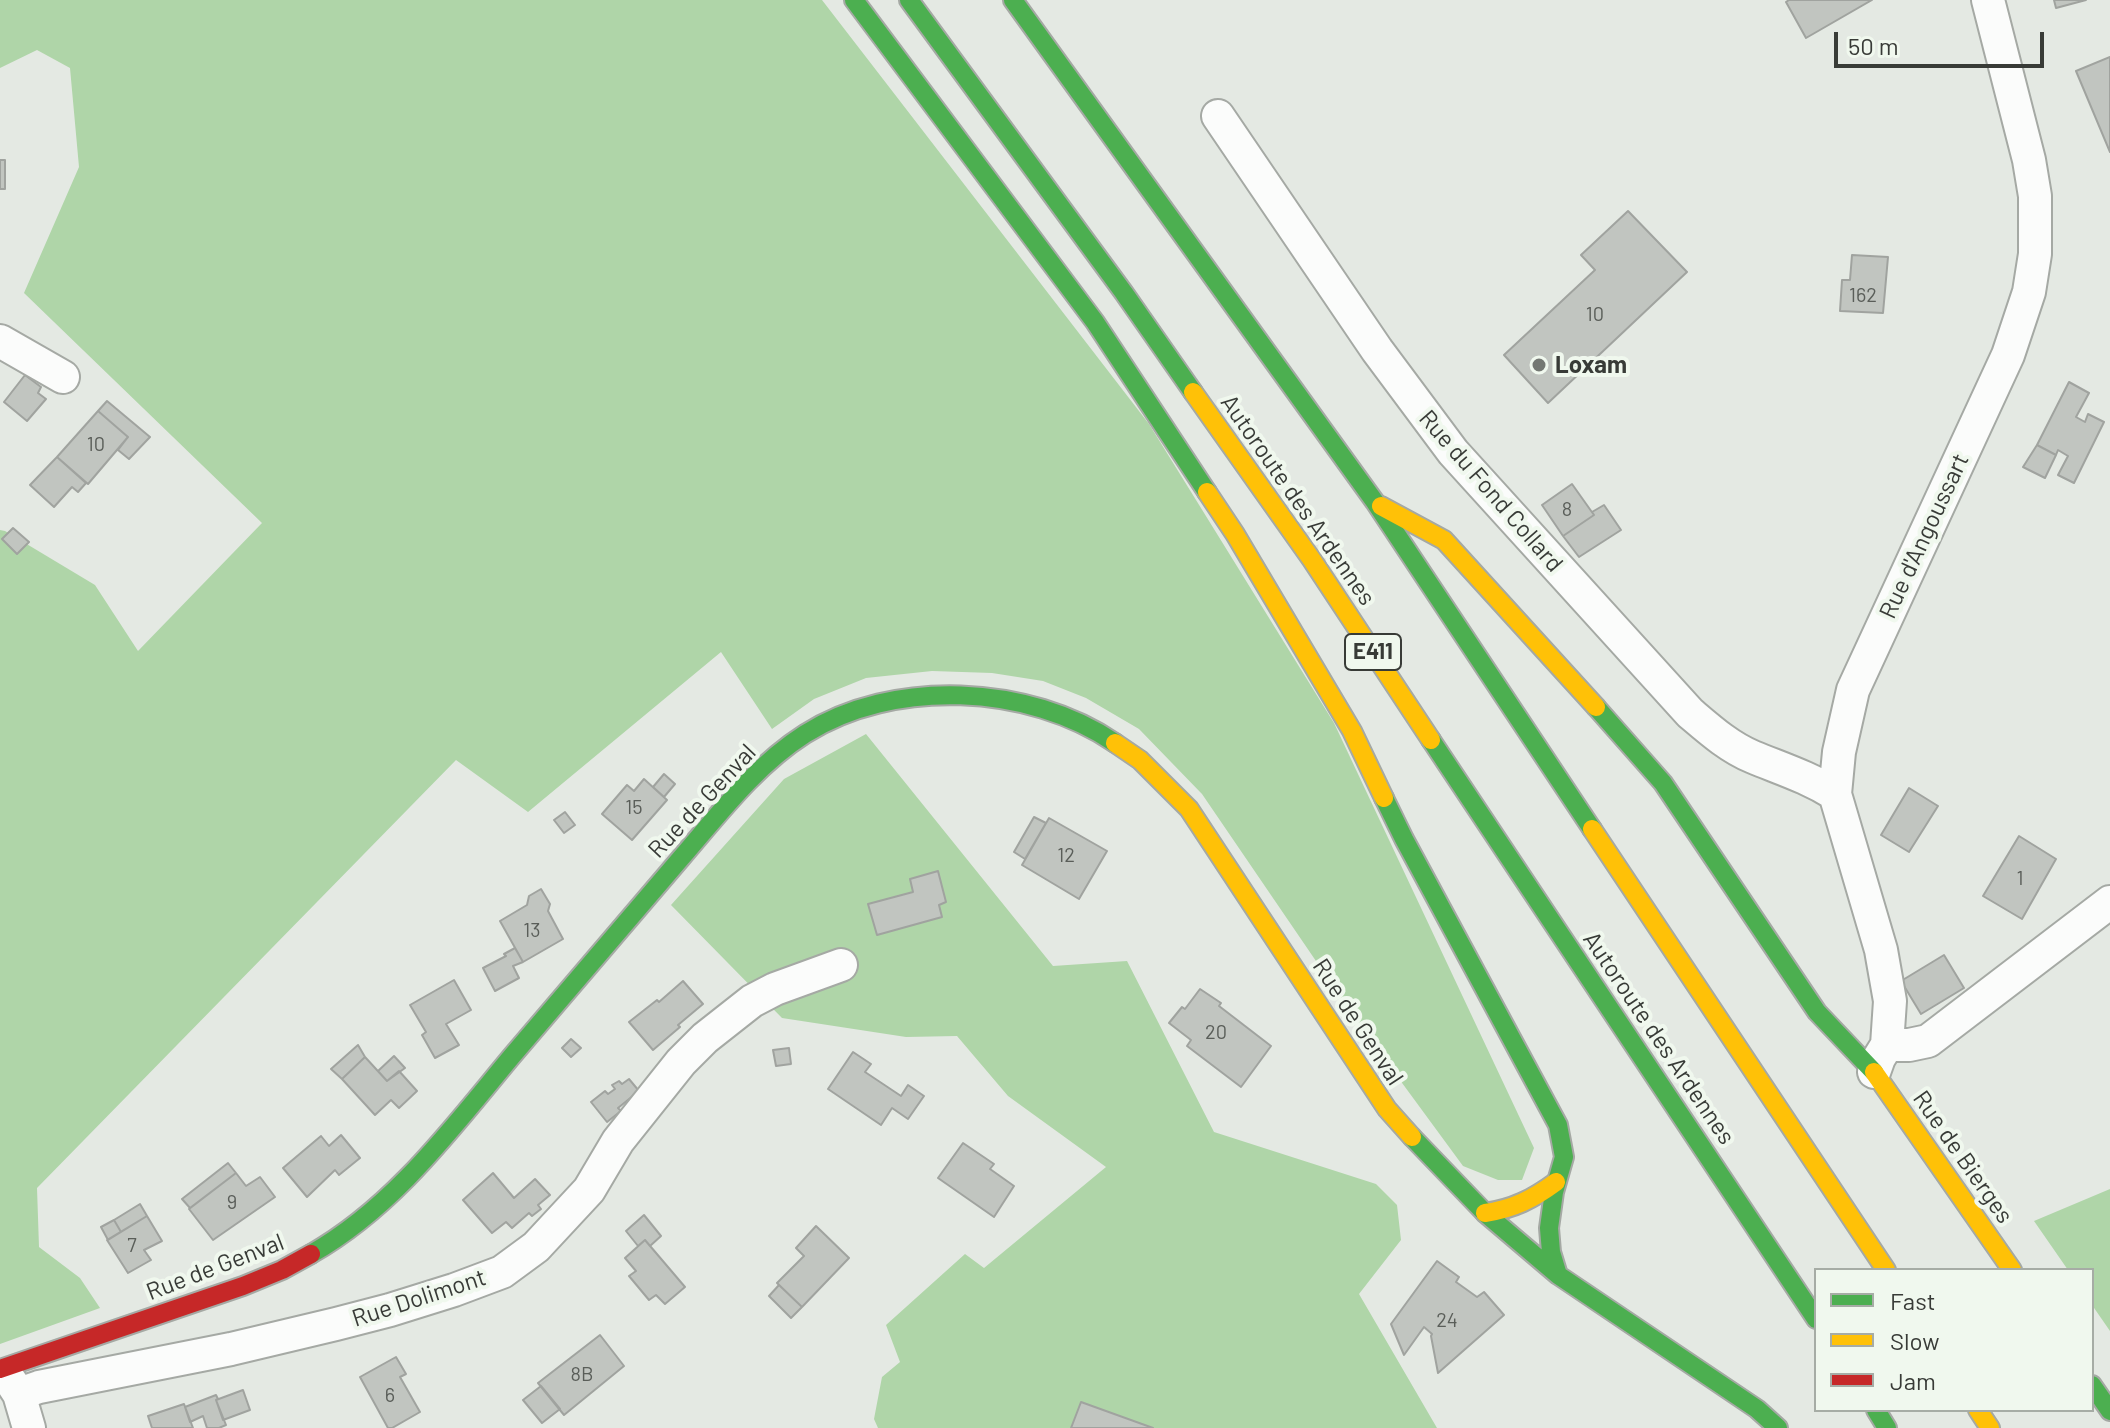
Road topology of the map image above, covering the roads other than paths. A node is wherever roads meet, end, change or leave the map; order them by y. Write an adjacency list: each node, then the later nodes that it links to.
1 (854, 0): 13 (main road)
2 (909, 0): 18 (main road, Autoroute des Ardennes / E411)
3 (1013, 0): 8 (main road)
4 (1988, 0): 9 (street, Rue d'Angoussart)
5 (1218, 116): 9 (street, Rue du Fond Collard)
6 (0, 341): 7 (street)
7 (63, 377)
8 (1375, 502): 12 (main road, Rue de Bierges); 15 (main road)
9 (1835, 794): 12 (street, Rue d'Angoussart)
10 (2110, 902): 12 (street)
11 (841, 965): 19 (street, Rue Dolimont)
12 (1881, 1059): 16 (main road, Rue de Bierges)
13 (1556, 1182): 14 (main road); 17 (main road)
14 (1485, 1213): 17 (main road, Rue de Genval); 19 (main road, Rue de Genval)
15 (1885, 1268)
16 (2011, 1268)
17 (1558, 1275): 23 (main road, Rue de Genval)
18 (1814, 1316)
19 (7, 1377): 22 (street)
20 (2094, 1388): 21 (main road)
21 (2110, 1411)
22 (29, 1428)
23 (1778, 1428)

